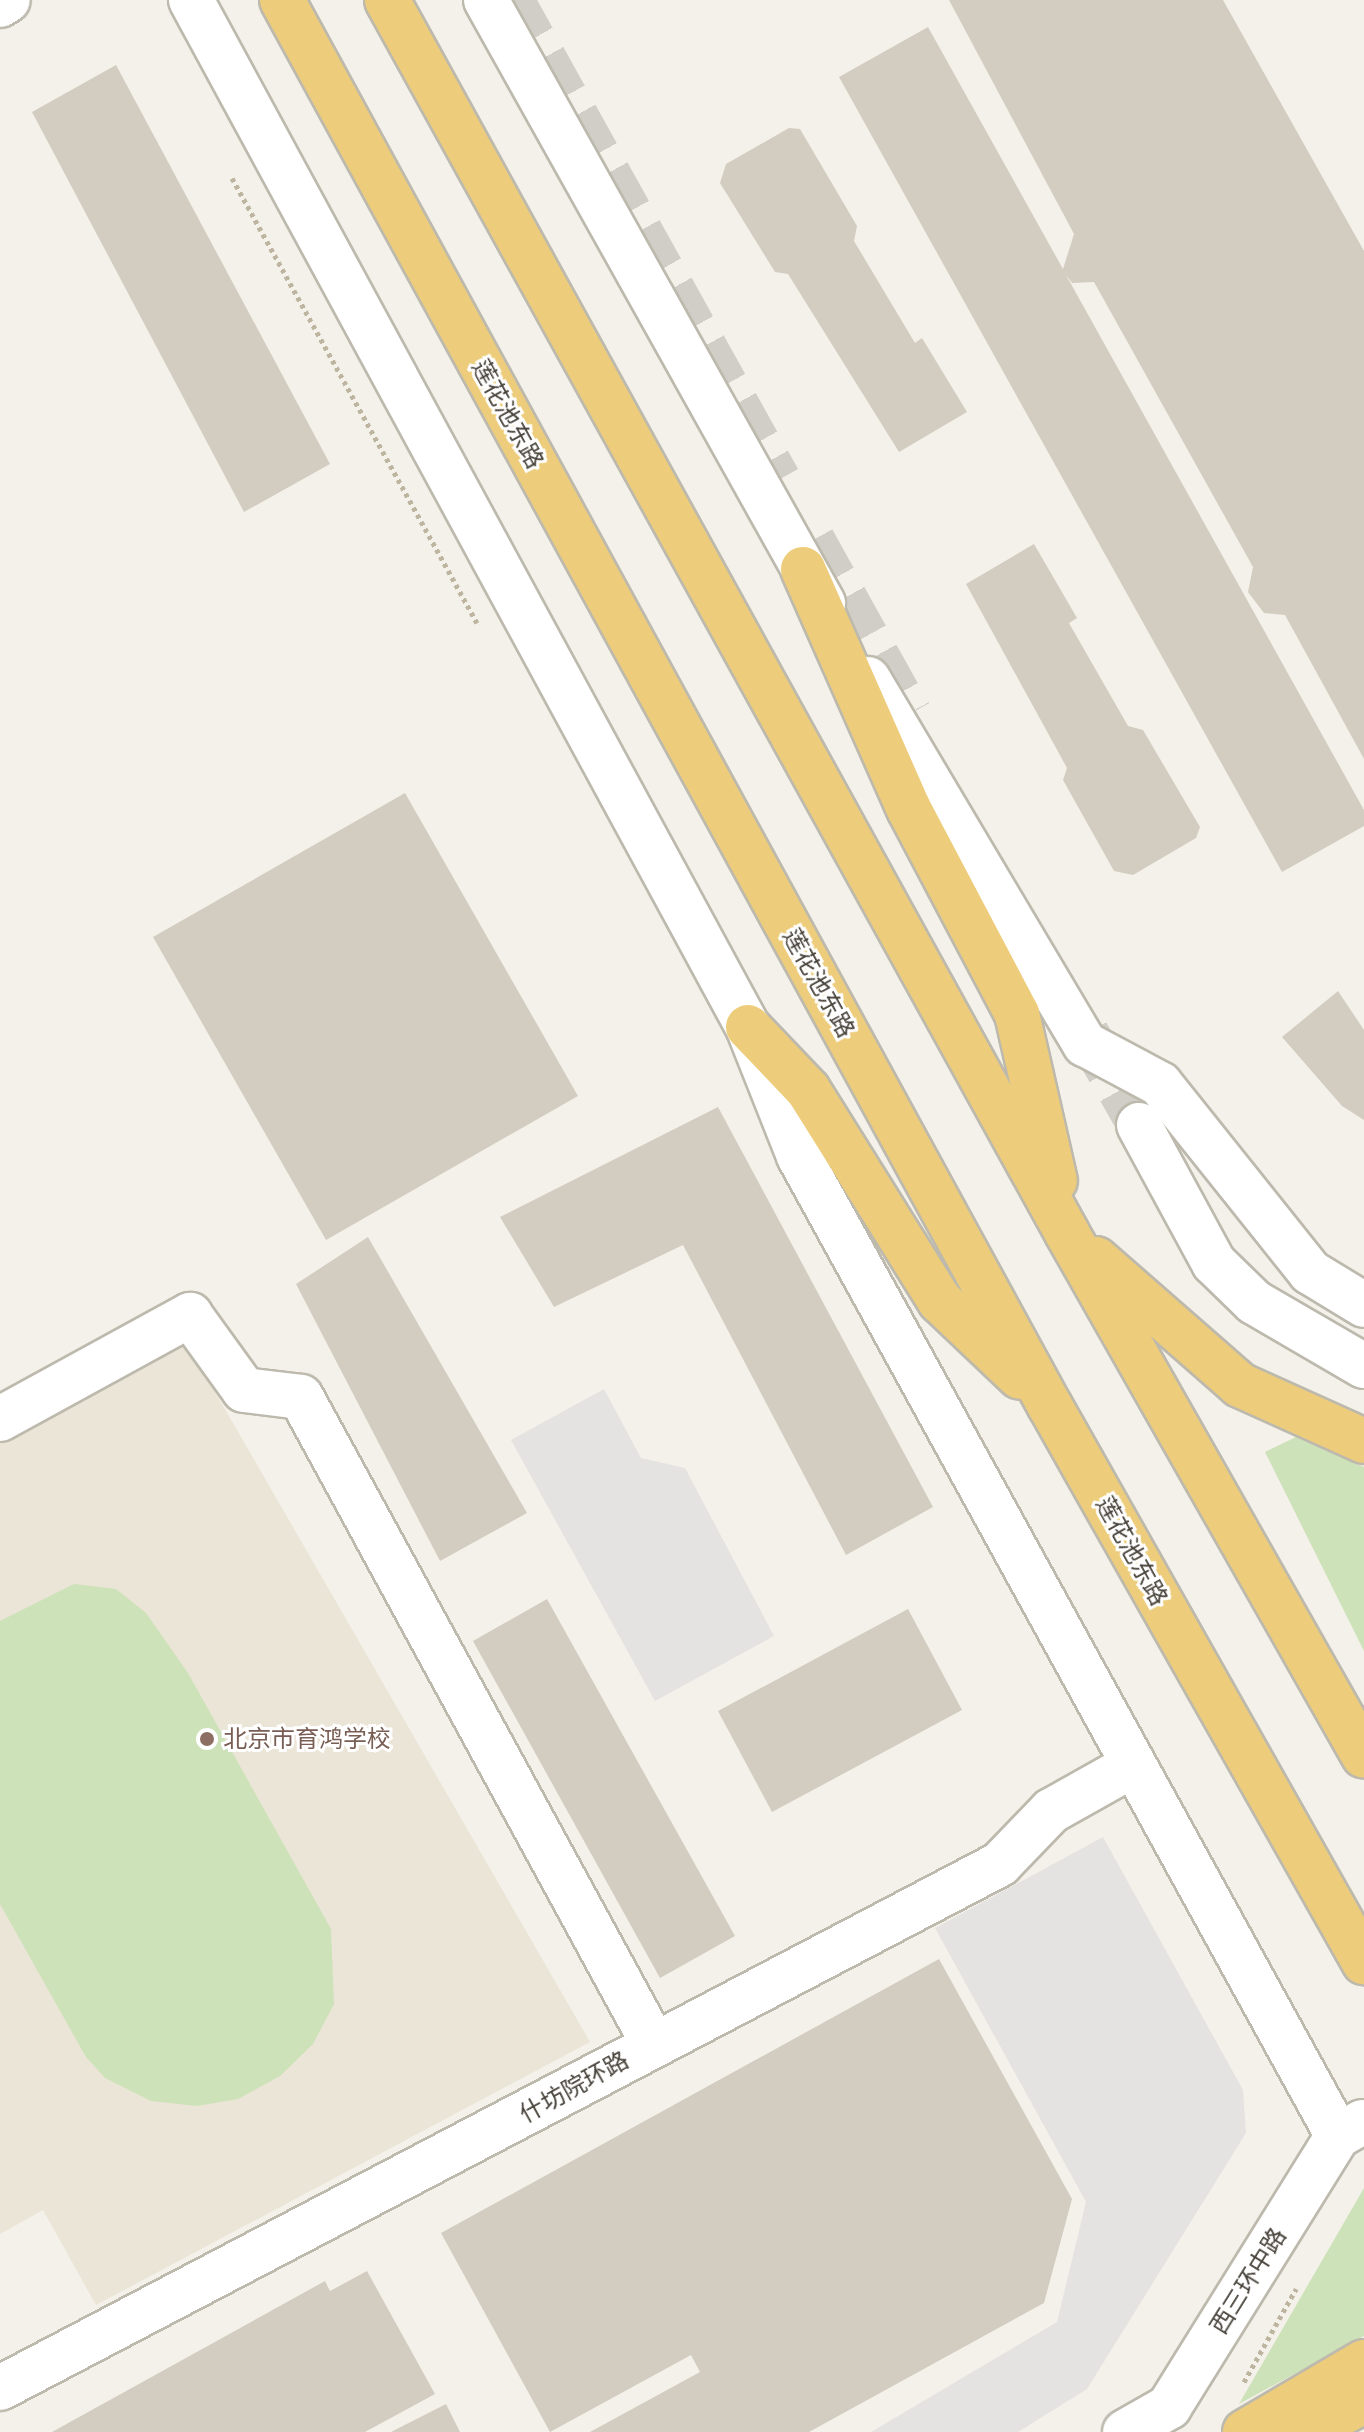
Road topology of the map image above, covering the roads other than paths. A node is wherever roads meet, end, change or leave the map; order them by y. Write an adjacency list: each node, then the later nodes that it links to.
1 (8, 0): 6 (street)
2 (191, 0): 8 (street)
3 (282, 0): 13 (highway, 莲花池东路)
4 (387, 0): 10 (highway)
5 (486, 0): 7 (street)
6 (0, 5)
7 (803, 569): 10 (highway); 11 (street)
8 (748, 1027): 13 (highway); 17 (street)
9 (1139, 1125): 12 (street)
10 (1067, 1233): 15 (highway); 16 (highway)
11 (1364, 1305)
12 (1364, 1366)
13 (1050, 1406): 18 (highway, 莲花池东路)
14 (0, 1419): 19 (street)
15 (1364, 1441)
16 (1364, 1756)
17 (1133, 1765): 19 (street, 什坊院环路); 20 (street)
18 (1364, 1962)
19 (653, 2043): 22 (street, 什坊院环路)
20 (1351, 2129): 24 (street, 西三环中路)
21 (1364, 2362): 26 (highway)
22 (0, 2388)
23 (1364, 2401): 27 (highway)
24 (1176, 2420): 25 (street, 西三环中路)
25 (1125, 2432)
26 (1245, 2432)
27 (1306, 2432)

